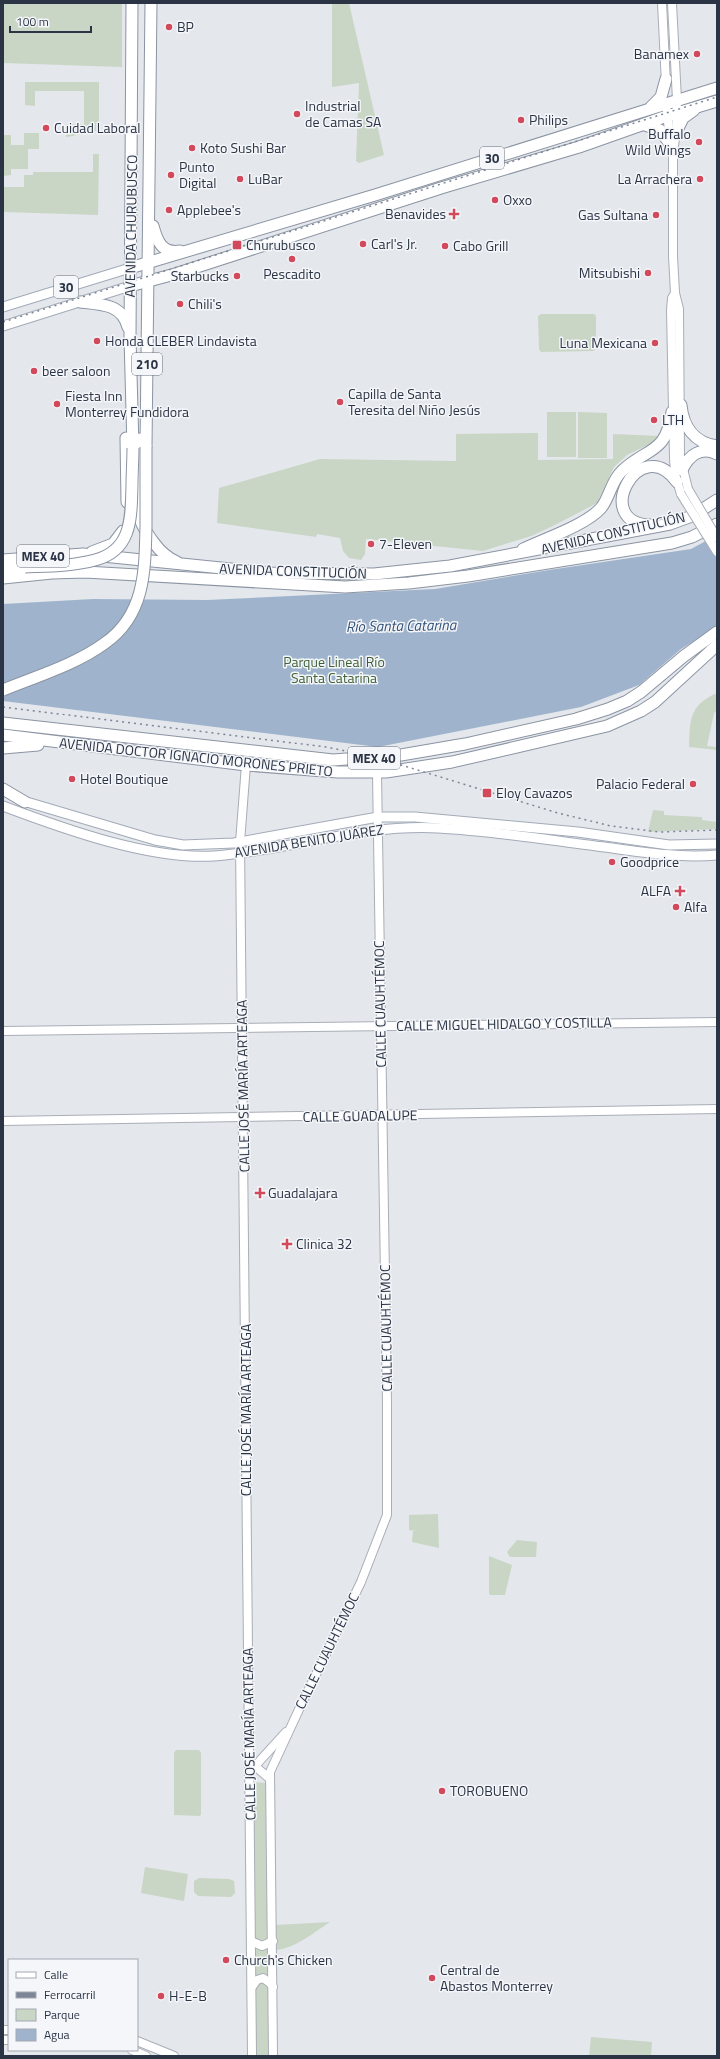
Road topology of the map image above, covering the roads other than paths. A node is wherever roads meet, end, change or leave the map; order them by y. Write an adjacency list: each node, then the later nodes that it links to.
1 (132, 3): 18 (highway, AVENIDA CHURUBUSCO / 210)
2 (151, 3): 15 (highway, AVENIDA CHURUBUSCO / 210)
3 (662, 3): 5 (street)
4 (672, 3): 8 (street)
5 (666, 79): 8 (street); 10 (highway)
6 (717, 88): 8 (highway, 30)
7 (717, 101): 9 (highway, 30)
8 (672, 102): 10 (highway, 30); 11 (street)
9 (699, 106): 11 (highway, 30); 13 (highway)
10 (650, 109): 16 (highway, 30)
11 (672, 114): 12 (highway, 30); 13 (street); 14 (street)
12 (645, 125): 14 (highway); 19 (highway, 30)
13 (676, 132): 14 (street)
14 (672, 148): 21 (street)
15 (150, 212): 16 (highway); 17 (highway, AVENIDA CHURUBUSCO / 210)
16 (196, 249): 17 (highway, 30)
17 (149, 264): 18 (highway, 30); 19 (highway, AVENIDA CHURUBUSCO / 210)
18 (130, 268): 20 (highway, AVENIDA CHURUBUSCO / 210); 23 (main road, 30)
19 (149, 282): 20 (highway, 30); 26 (highway, AVENIDA CHURUBUSCO / 210)
20 (130, 286): 22 (main road, 30); 25 (highway, AVENIDA CHURUBUSCO / 210)
21 (675, 293): 28 (street); 29 (street)
22 (80, 302): 24 (main road, 30); 25 (highway)
23 (3, 308)
24 (3, 326)
25 (130, 336): 27 (highway, AVENIDA CHURUBUSCO / 210)
26 (147, 356): 43 (highway); 48 (highway, AVENIDA CHURUBUSCO / 210, bridge)
27 (132, 372): 40 (highway); 44 (highway, AVENIDA CHURUBUSCO / 210, bridge)
28 (681, 405): 30 (highway); 32 (street)
29 (672, 412): 33 (street); 41 (highway)
30 (717, 446)
31 (717, 454): 32 (highway)
32 (682, 470): 34 (street)
33 (677, 482): 34 (street); 37 (highway)
34 (685, 491): 38 (street, bridge); 39 (street, bridge)
35 (717, 500): 37 (highway, AVENIDA CONSTITUCIÓN / MEX 40)
36 (717, 524): 45 (highway, AVENIDA CONSTITUCIÓN / MEX 40)
37 (662, 525): 41 (highway, AVENIDA CONSTITUCIÓN / MEX 40)
38 (717, 538)
39 (717, 552)
40 (83, 554): 42 (highway, AVENIDA CONSTITUCIÓN / MEX 40); 43 (highway, AVENIDA CONSTITUCIÓN / MEX 40)
41 (509, 556): 43 (highway, AVENIDA CONSTITUCIÓN / MEX 40)
42 (3, 560)
43 (187, 565)
44 (3, 570)
45 (3, 578)
46 (717, 632): 53 (highway, AVENIDA DOCTOR IGNACIO MORONES PRIETO / MEX 40)
47 (717, 645): 56 (highway, AVENIDA DOCTOR IGNACIO MORONES PRIETO / MEX 40)
48 (3, 690)
49 (3, 723): 53 (highway, AVENIDA DOCTOR IGNACIO MORONES PRIETO / MEX 40)
50 (3, 735): 51 (highway, AVENIDA DOCTOR IGNACIO MORONES PRIETO / MEX 40)
51 (58, 743): 52 (highway); 54 (highway, AVENIDA DOCTOR IGNACIO MORONES PRIETO / MEX 40)
52 (3, 748)
53 (333, 760): 55 (highway)
54 (246, 765): 55 (highway, AVENIDA DOCTOR IGNACIO MORONES PRIETO / MEX 40); 65 (street, CALLE JOSÉ MARÍA ARTEAGA)
55 (268, 767): 56 (highway, AVENIDA DOCTOR IGNACIO MORONES PRIETO / MEX 40)
56 (377, 773): 62 (street, CALLE CUAUHTÉMOC)
57 (3, 789): 59 (highway)
58 (3, 795): 59 (main road, AVENIDA BENITO JUÁREZ)
59 (25, 802): 61 (main road, AVENIDA BENITO JUÁREZ)
60 (3, 806): 63 (main road, AVENIDA BENITO JUÁREZ)
61 (58, 813): 63 (main road); 65 (main road, AVENIDA BENITO JUÁREZ)
62 (378, 817): 64 (street, CALLE CUAUHTÉMOC); 65 (main road, AVENIDA BENITO JUÁREZ); 66 (main road, AVENIDA BENITO JUÁREZ)
63 (45, 821): 67 (main road, AVENIDA BENITO JUÁREZ)
64 (378, 829): 67 (main road, AVENIDA BENITO JUÁREZ); 68 (main road, AVENIDA BENITO JUÁREZ); 70 (street, CALLE CUAUHTÉMOC)
65 (240, 842): 67 (street, CALLE JOSÉ MARÍA ARTEAGA)
66 (715, 844)
67 (240, 853): 71 (street, CALLE JOSÉ MARÍA ARTEAGA)
68 (717, 855)
69 (717, 1022): 70 (street, CALLE MIGUEL HIDALGO Y COSTILLA)
70 (381, 1026): 71 (street, CALLE MIGUEL HIDALGO Y COSTILLA); 74 (street, CALLE CUAUHTÉMOC)
71 (243, 1028): 72 (street, CALLE MIGUEL HIDALGO Y COSTILLA); 75 (street, CALLE JOSÉ MARÍA ARTEAGA)
72 (3, 1031)
73 (717, 1109): 74 (street, CALLE GUADALUPE)
74 (382, 1116): 75 (street, CALLE GUADALUPE); 77 (street, CALLE CUAUHTÉMOC)
75 (243, 1117): 76 (street, CALLE GUADALUPE); 78 (street, CALLE JOSÉ MARÍA ARTEAGA)
76 (3, 1121)
77 (291, 1727): 78 (street); 79 (street, CALLE CUAUHTÉMOC)
78 (252, 1768): 79 (street); 80 (street, CALLE JOSÉ MARÍA ARTEAGA)
79 (270, 1780): 81 (street, CALLE CUAUHTÉMOC)
80 (251, 1941): 81 (street); 82 (street, CALLE JOSÉ MARÍA ARTEAGA)
81 (273, 1941): 83 (street)
82 (252, 1987): 83 (street); 88 (street, CALLE JOSÉ MARÍA ARTEAGA)
83 (273, 1987): 91 (street)
84 (138, 2041): 85 (street)
85 (152, 2046): 86 (street); 90 (street)
86 (138, 2047)
87 (134, 2051): 89 (street)
88 (253, 2054)
89 (146, 2056)
90 (174, 2056)
91 (273, 2056)

